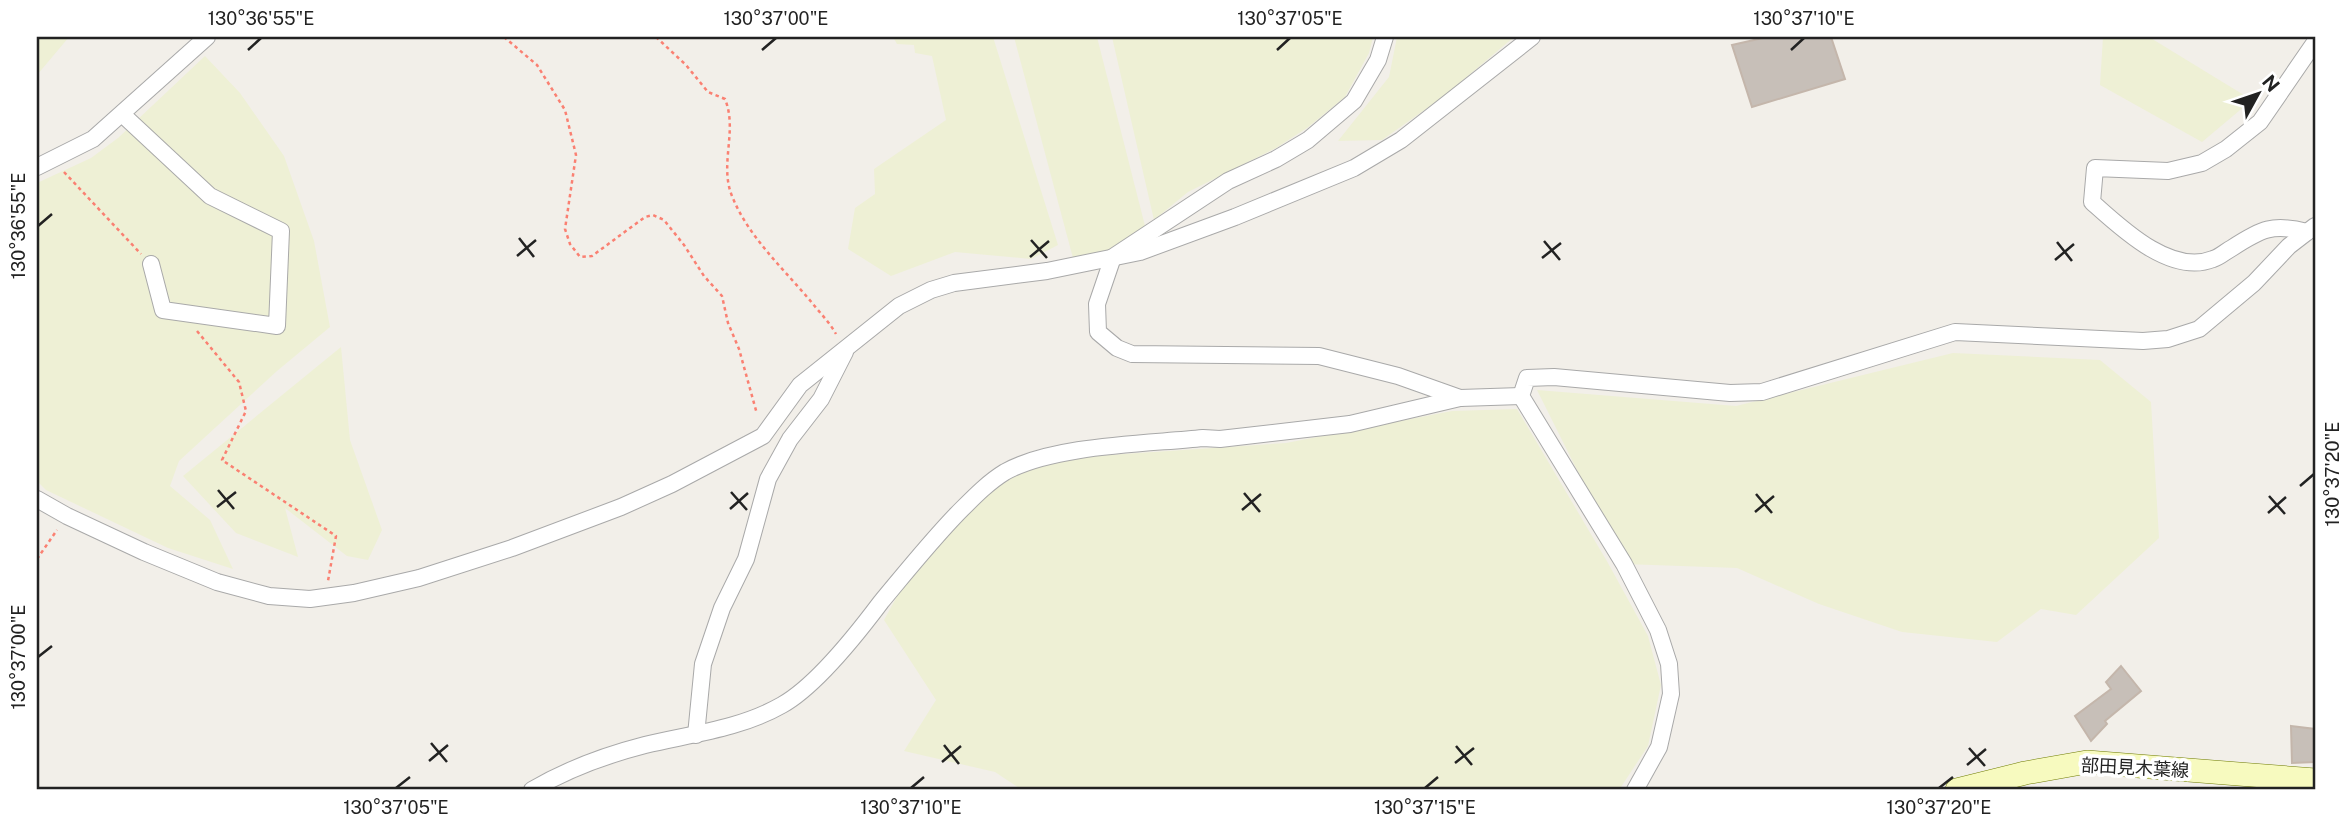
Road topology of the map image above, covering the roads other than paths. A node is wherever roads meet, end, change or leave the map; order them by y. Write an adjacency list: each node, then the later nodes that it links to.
1 (207, 37): 5 (street)
2 (1385, 37): 8 (street)
3 (1532, 37): 8 (street)
4 (2315, 42): 7 (street)
5 (121, 114): 6 (street); 9 (street)
6 (37, 167)
7 (2311, 229): 11 (street)
8 (1113, 257): 10 (street); 12 (street)
9 (151, 264)
10 (842, 342): 13 (street); 14 (street)
11 (1521, 396): 12 (street); 17 (street)
12 (1460, 398): 14 (street)
13 (37, 499)
14 (696, 735): 16 (street)
15 (2315, 779): 18 (main road, 部田見木葉線)
16 (532, 790)
17 (1635, 790)
18 (1957, 790)

